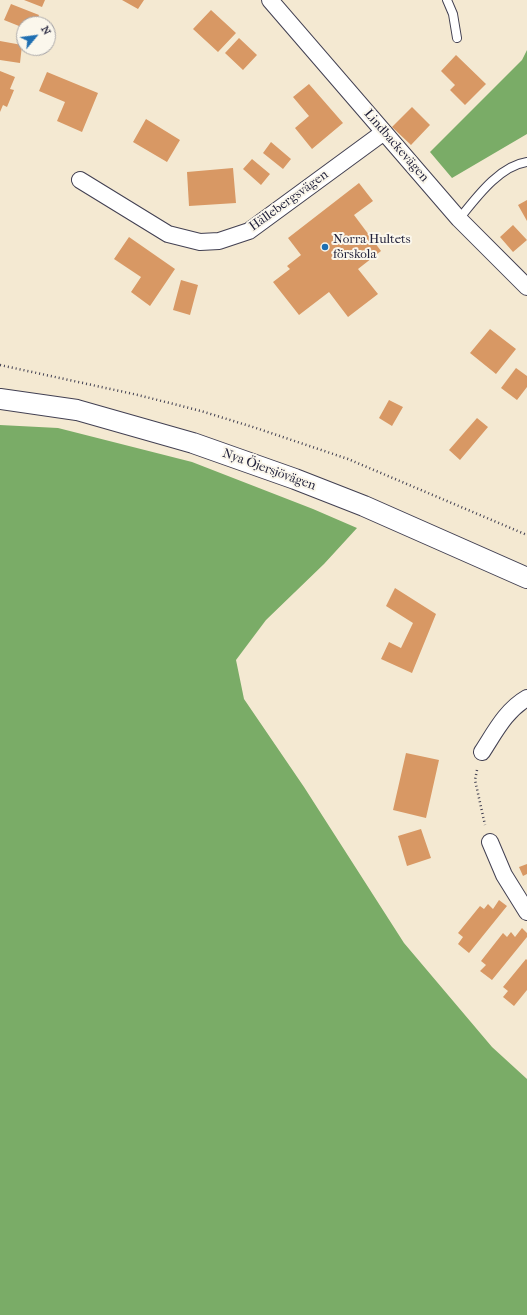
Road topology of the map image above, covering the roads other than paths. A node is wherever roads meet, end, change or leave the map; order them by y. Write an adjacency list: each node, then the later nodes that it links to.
1 (270, 0): 4 (street, Lindbackevägen)
2 (447, 0): 3 (lane)
3 (457, 38)
4 (384, 132): 6 (street, Hällebergsvägen); 7 (street, Lindbackevägen)
5 (527, 162): 7 (lane)
6 (80, 180)
7 (459, 219): 8 (street, Lindbackevägen)
8 (527, 287)
9 (0, 399): 10 (street, Nya Öjersjövägen)
10 (527, 578)
11 (527, 698): 12 (street)
12 (482, 752)
13 (490, 842): 14 (street)
14 (527, 912)

